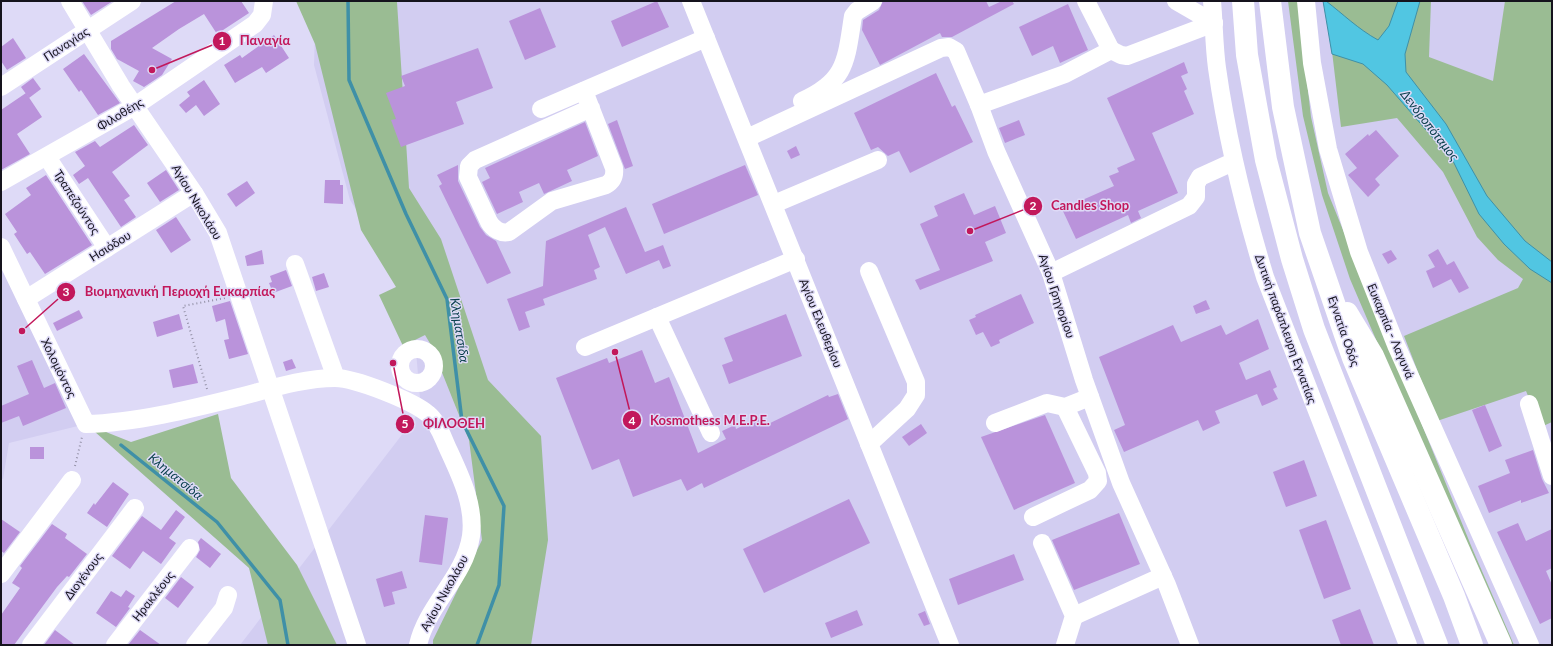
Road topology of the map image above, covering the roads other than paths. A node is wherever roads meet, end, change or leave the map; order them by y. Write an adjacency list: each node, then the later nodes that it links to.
1 (70, 1): 13 (street, Αγίου Νικολάου)
2 (132, 1): 13 (street, Παναγίας)
3 (264, 1): 19 (street, Φιλοθέης)
4 (691, 1): 14 (street, Αγίου Ελευθερίου)
5 (873, 1): 22 (street)
6 (1086, 1): 15 (street)
7 (1176, 1): 12 (street)
8 (1212, 1): 12 (street, Δυτική παράπλευρη Εγνατίας)
9 (1243, 1): 68 (highway)
10 (1270, 1): 35 (highway, Εγνατία Οδός)
11 (1306, 1): 71 (street, Ευκαρπία - Λαγυνά)
12 (1214, 23): 15 (street); 25 (street, Δυτική παράπλευρη Εγνατίας)
13 (88, 29): 16 (street, Παναγίας); 19 (street, Αγίου Νικολάου)
14 (706, 38): 17 (street); 22 (street, Αγίου Ελευθερίου)
15 (1111, 50): 18 (street)
16 (1, 87)
17 (584, 91): 20 (street); 21 (street)
18 (980, 105): 22 (street, Αγίου Γρηγορίου); 34 (street, Αγίου Γρηγορίου)
19 (135, 106): 23 (street, Φιλοθέης); 27 (street, Αγίου Νικολάου)
20 (591, 108): 20 (street)
21 (541, 109)
22 (747, 138): 28 (street, Αγίου Ελευθερίου)
23 (47, 157): 26 (street, Φιλοθέης); 30 (street, Τραπεζούντος)
24 (878, 160): 28 (street)
25 (1233, 162): 34 (street); 67 (street, Δυτική παράπλευρη Εγνατίας)
26 (1, 182)
27 (194, 192): 30 (street, Ησιόδου); 41 (street, Αγίου Νικολάου)
28 (774, 204): 31 (street, Αγίου Ελευθερίου)
29 (1, 247): 36 (street, Χολομόντος)
30 (107, 248): 36 (street, Ησιόδου)
31 (796, 258): 37 (street); 48 (street, Αγίου Ελευθερίου)
32 (295, 264): 39 (street)
33 (869, 270): 48 (street)
34 (1051, 273): 42 (street, Αγίου Γρηγορίου)
35 (1326, 279): 69 (highway, Εγνατία Οδός); 70 (highway)
36 (26, 299): 41 (street, Χολομόντος)
37 (657, 317): 38 (street); 47 (street)
38 (585, 347)
39 (336, 378): 41 (street, Αγίου Νικολάου); 43 (street, Αγίου Νικολάου)
40 (409, 382): 43 (street)
41 (270, 389): 62 (street)
42 (1090, 397): 45 (street); 56 (street, Αγίου Γρηγορίου)
43 (404, 399): 63 (street, Αγίου Νικολάου)
44 (1529, 404): 49 (street)
45 (1065, 407): 46 (street); 52 (street)
46 (995, 423)
47 (711, 433)
48 (869, 444): 64 (street, Αγίου Ελευθερίου)
49 (1552, 476)
50 (72, 480): 55 (street)
51 (135, 508): 59 (street, Διογένους)
52 (1034, 517)
53 (1042, 543): 58 (street)
54 (190, 548): 60 (street, Ηρακλέους)
55 (1, 574)
56 (1163, 576): 58 (street); 66 (street, Αγίου Γρηγορίου)
57 (228, 595): 61 (street)
58 (1074, 616): 65 (street)
59 (31, 645)
60 (115, 645)
61 (195, 645)
62 (357, 645)
63 (418, 645)
64 (950, 645)
65 (1065, 645)
66 (1190, 645)
67 (1408, 645)
68 (1437, 645)
69 (1472, 645)
70 (1501, 645)
71 (1530, 645)

